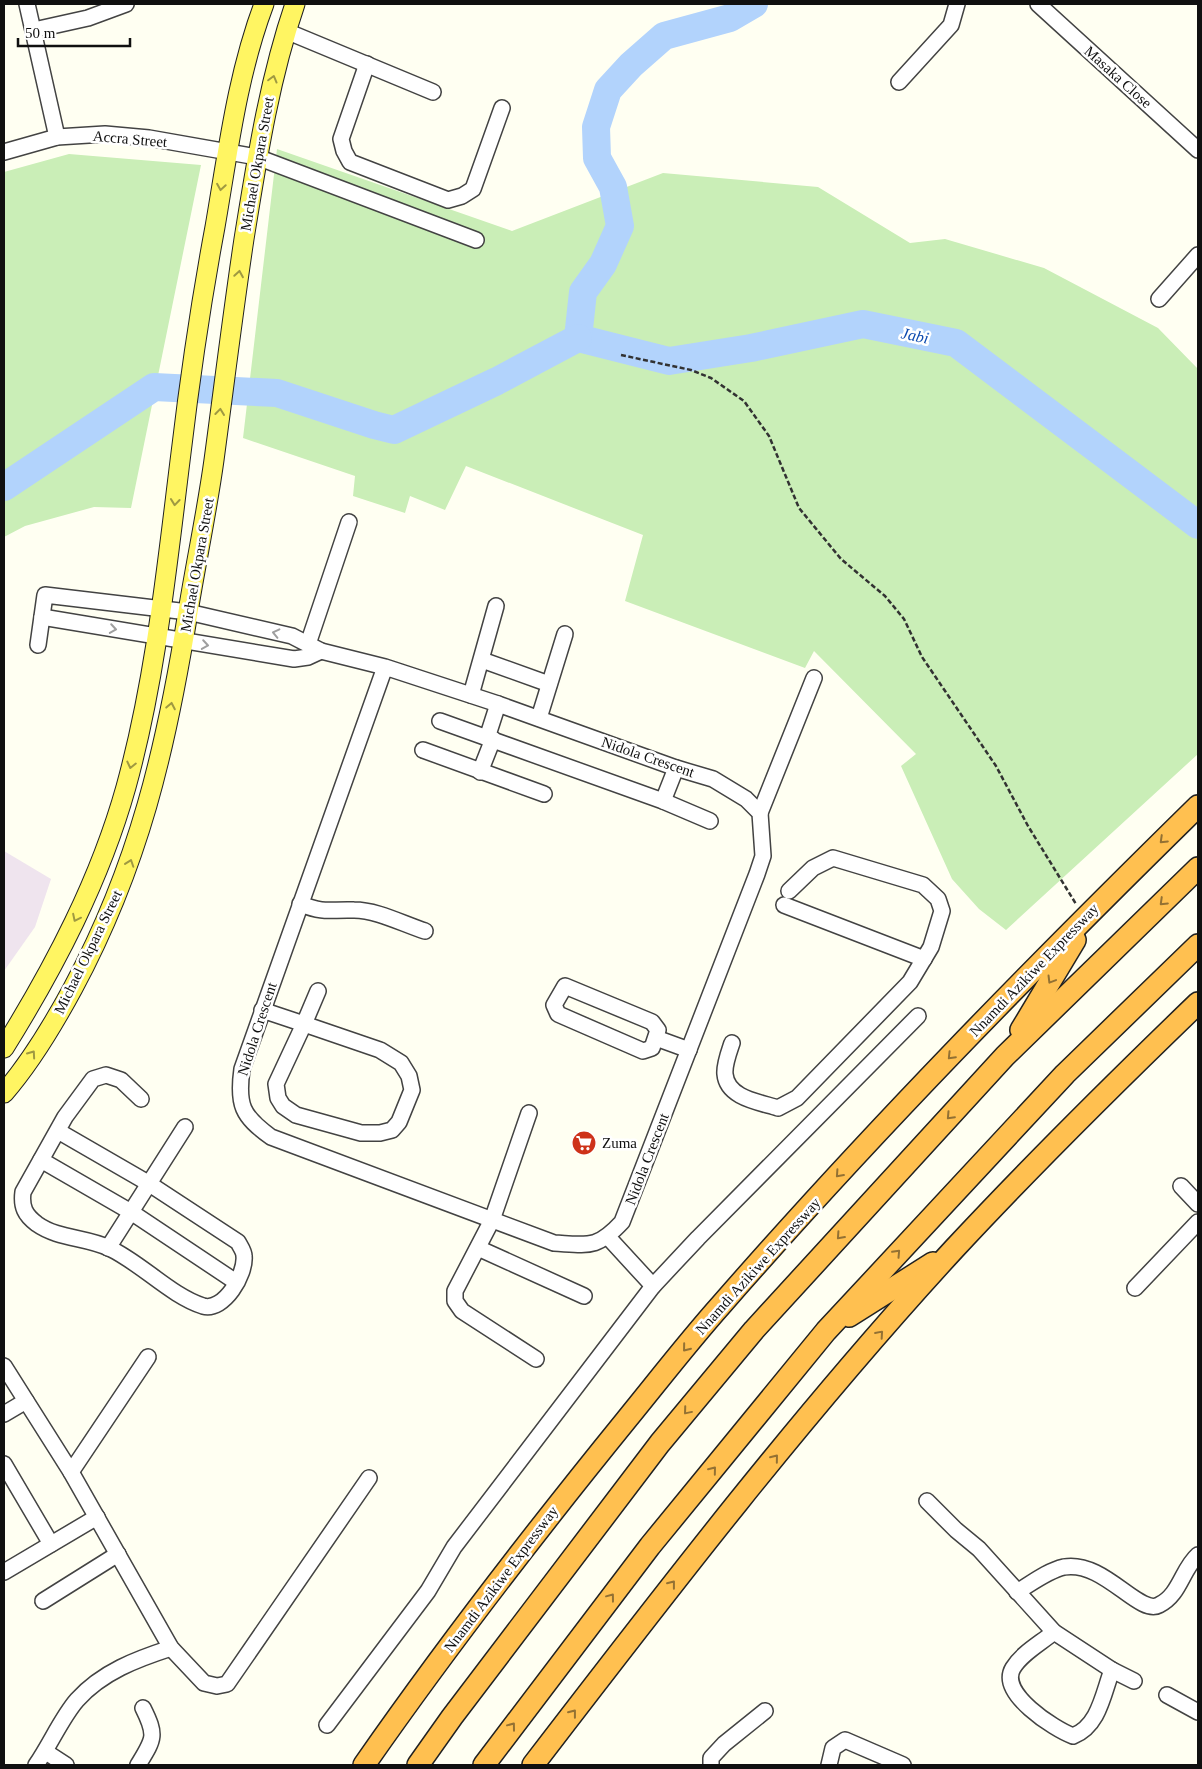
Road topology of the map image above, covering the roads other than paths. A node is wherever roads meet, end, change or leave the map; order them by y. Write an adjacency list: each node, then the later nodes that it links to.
1 (27, 4): 7 (street)
2 (126, 4): 7 (street)
3 (264, 4): 16 (main road, Michael Okpara Street)
4 (295, 4): 8 (main road, Michael Okpara Street)
5 (957, 4): 10 (street)
6 (1038, 4): 14 (street, Masaka Close)
7 (34, 30): 13 (street)
8 (286, 32): 9 (street); 17 (main road, Michael Okpara Street, one-way to 8)
9 (367, 64): 11 (street); 12 (street)
10 (898, 82)
11 (433, 92)
12 (502, 108)
13 (57, 137): 15 (street, Accra Street); 16 (street, Accra Street)
14 (1198, 150)
15 (4, 152)
16 (227, 152): 17 (street, Accra Street); 23 (main road, Michael Okpara Street, one-way to 23)
17 (257, 157): 18 (street, Accra Street); 24 (main road, Michael Okpara Street, one-way to 17)
18 (476, 240)
19 (1198, 255): 20 (street)
20 (1160, 299)
21 (349, 522): 30 (street)
22 (496, 606): 31 (street)
23 (160, 608): 24 (street, Nidola Crescent); 25 (street, Nidola Crescent); 27 (main road, Michael Okpara Street)
24 (188, 612): 28 (main road, Michael Okpara Street); 30 (street, Nidola Crescent, one-way to 24)
25 (42, 617): 27 (street, one-way to 27); 29 (street)
26 (565, 634): 34 (street)
27 (157, 636): 28 (street); 59 (main road, Michael Okpara Street, one-way to 59)
28 (184, 641): 30 (street, one-way to 30); 64 (main road, Michael Okpara Street, one-way to 28)
29 (38, 645)
30 (314, 648): 32 (street, Nidola Crescent)
31 (482, 660): 34 (street); 35 (street)
32 (385, 667): 35 (street, Nidola Crescent); 49 (street, Nidola Crescent)
33 (814, 678): 46 (street)
34 (549, 684): 37 (street)
35 (471, 695): 36 (street, Nidola Crescent)
36 (498, 704): 37 (street, Nidola Crescent); 39 (street)
37 (539, 718): 41 (street, Nidola Crescent)
38 (440, 722): 39 (street)
39 (490, 738): 42 (street); 44 (street)
40 (423, 750): 42 (street)
41 (676, 768): 44 (street); 46 (street, Nidola Crescent)
42 (480, 772): 43 (street)
43 (544, 794)
44 (662, 801): 47 (street)
45 (1198, 806): 50 (highway, Nnamdi Azikiwe Expressway, one-way to 50)
46 (760, 814): 62 (street, Nidola Crescent)
47 (710, 821)
48 (1198, 868): 63 (highway, one-way to 63)
49 (300, 904): 51 (street); 56 (street, Nidola Crescent)
50 (1089, 913): 63 (highway, one-way to 63); 114 (highway, Nnamdi Azikiwe Expressway, one-way to 114)
51 (425, 931)
52 (1198, 945): 84 (highway, one-way to 52)
53 (924, 960): 53 (street); 61 (street)
54 (318, 991): 58 (street)
55 (1198, 1003): 79 (highway)
56 (262, 1010): 58 (street); 74 (street, Nidola Crescent)
57 (918, 1016): 81 (street)
58 (304, 1024): 58 (street)
59 (6, 1037)
60 (656, 1038): 60 (street); 62 (street)
61 (732, 1043)
62 (689, 1050): 76 (street, Nidola Crescent)
63 (1005, 1056): 115 (highway, one-way to 115)
64 (4, 1093)
65 (140, 1099): 68 (street)
66 (529, 1113): 74 (street)
67 (184, 1127): 70 (street)
68 (58, 1131): 69 (street); 70 (street)
69 (41, 1160): 73 (street); 77 (street)
70 (148, 1183): 73 (street); 80 (street)
71 (1181, 1186): 72 (street)
72 (1198, 1204)
73 (131, 1212): 77 (street); 80 (street)
74 (492, 1220): 76 (street, Nidola Crescent); 78 (street)
75 (1198, 1222): 82 (street)
76 (608, 1237): 81 (street)
77 (108, 1248): 80 (street)
78 (478, 1248): 83 (street); 86 (street)
79 (954, 1250): 84 (highway); 117 (highway, one-way to 79)
80 (236, 1282)
81 (653, 1286): 109 (street)
82 (1135, 1288)
83 (584, 1296)
84 (826, 1331): 116 (highway, one-way to 84)
85 (148, 1357): 91 (street)
86 (536, 1359)
87 (4, 1366): 88 (street)
88 (26, 1401): 89 (street); 91 (street)
89 (4, 1414)
90 (4, 1464): 95 (street)
91 (71, 1472): 94 (street)
92 (368, 1478): 102 (street)
93 (927, 1501): 99 (street)
94 (97, 1517): 95 (street); 96 (street)
95 (51, 1544): 98 (street)
96 (118, 1554): 100 (street); 102 (street)
97 (1198, 1555): 99 (street)
98 (4, 1572)
99 (1017, 1592): 101 (street)
100 (43, 1601)
101 (1054, 1632): 103 (street); 103 (street)
102 (171, 1648): 110 (street)
103 (1112, 1670): 104 (street)
104 (1134, 1681)
105 (1167, 1694): 108 (street)
106 (143, 1708): 113 (street)
107 (765, 1711): 118 (street)
108 (1198, 1712)
109 (327, 1725)
110 (46, 1752): 111 (street); 112 (street)
111 (36, 1765)
112 (66, 1765)
113 (138, 1765)
114 (364, 1765)
115 (418, 1765)
116 (484, 1765)
117 (533, 1765)
118 (712, 1765)
119 (829, 1765): 120 (street)
120 (903, 1765)

